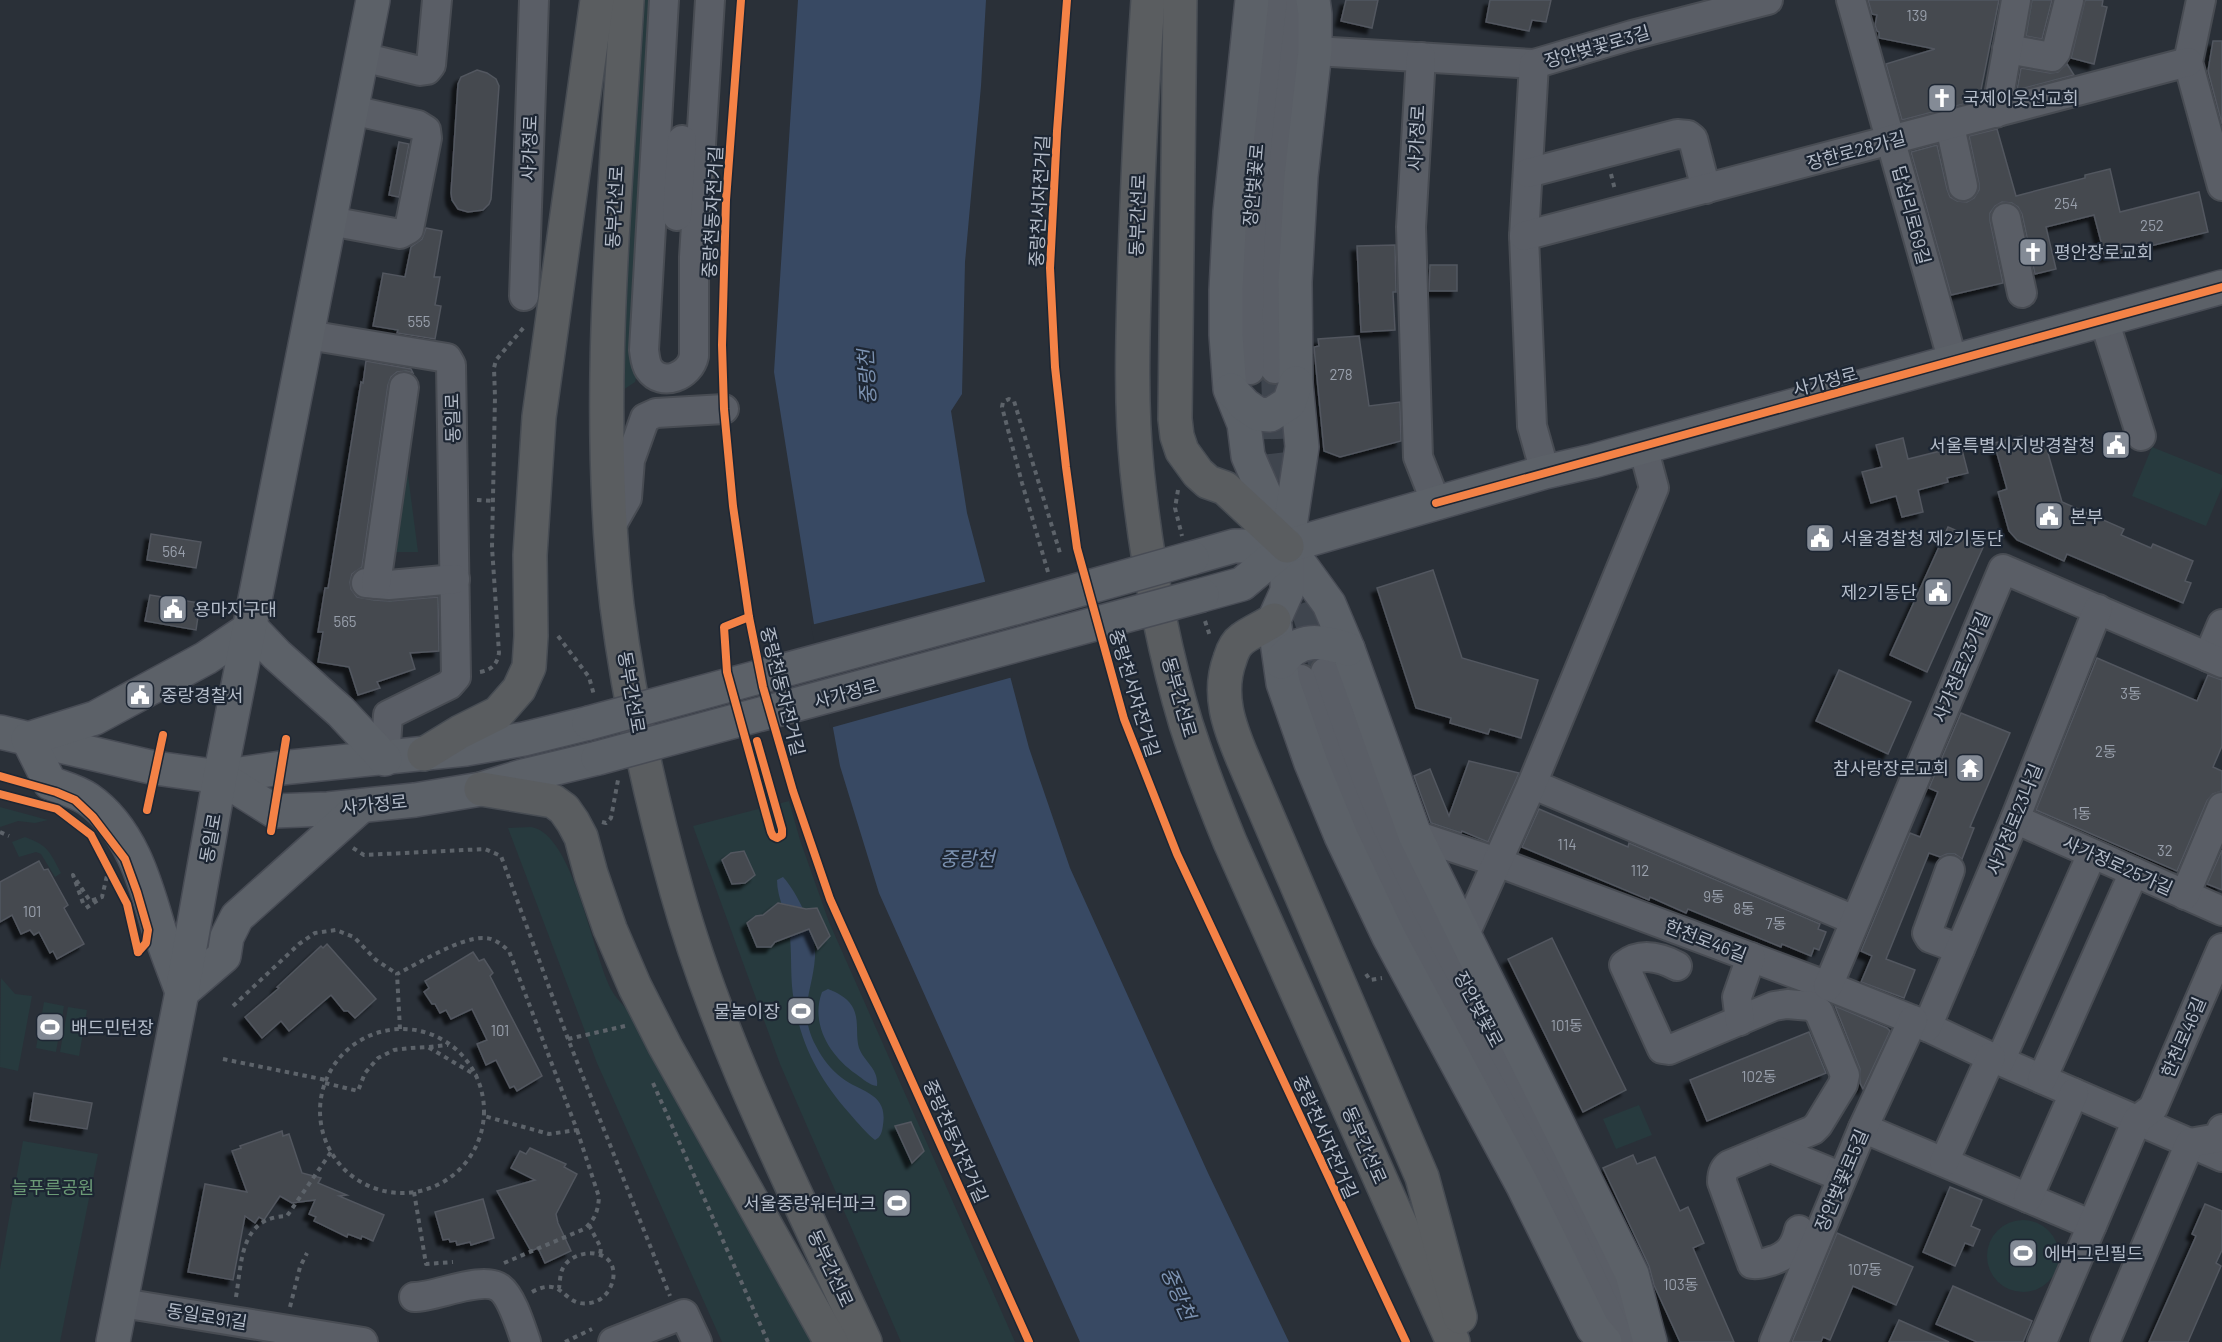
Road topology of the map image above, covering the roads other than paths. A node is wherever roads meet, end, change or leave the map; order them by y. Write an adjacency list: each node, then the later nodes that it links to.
1 (373, 0): 23 (main road, 동일로)
2 (437, 0): 23 (street)
3 (534, 0): 41 (street, 사가정로)
4 (597, 0): 63 (highway)
5 (627, 0): 52 (highway, 동부간선로)
6 (664, 0): 31 (street)
7 (677, 0): 31 (street)
8 (692, 0): 31 (street)
9 (710, 0): 31 (street)
10 (1148, 0): 111 (highway, 동부간선로)
11 (1180, 0): 53 (highway)
12 (1252, 0): 45 (main road)
13 (1273, 0): 45 (street, 장안벚꽃로)
14 (1299, 0): 45 (street, 장안벚꽃로)
15 (1313, 0): 22 (main road)
16 (1768, 0): 26 (street, 장안벚꽃로3길)
17 (1851, 0): 30 (street, 답십리로69길)
18 (2016, 0): 21 (street)
19 (2069, 0): 21 (street)
20 (2201, 0): 25 (street)
21 (2007, 49): 28 (street)
22 (1315, 51): 24 (street, 장안벚꽃로3길); 45 (main road)
23 (362, 57): 27 (main road, 동일로)
24 (1421, 57): 26 (street, 장안벚꽃로3길); 51 (street, 사가정로)
25 (2188, 62): 28 (street, 장한로28가길); 34 (street)
26 (1534, 64): 32 (street)
27 (352, 110): 37 (main road, 동일로); 37 (street)
28 (1996, 113): 29 (street, 장한로28가길)
29 (1950, 126): 30 (street, 장한로28가길); 33 (street)
30 (1892, 141): 35 (street, 장한로28가길); 44 (street, 답십리로69길)
31 (660, 155)
32 (1528, 173): 35 (street); 38 (street)
33 (1964, 186)
34 (2222, 186)
35 (1706, 189): 38 (street, 장한로28가길)
36 (2006, 218): 40 (street)
37 (330, 221): 43 (main road, 동일로)
38 (1524, 236): 50 (street)
39 (2222, 287): 42 (main road, 사가정로)
40 (2022, 293)
41 (527, 308)
42 (2104, 320): 44 (main road, 사가정로); 48 (street)
43 (308, 335): 54 (street, 동일로); 58 (main road, 동일로)
44 (1953, 362): 49 (main road, 사가정로)
45 (1263, 378): 53 (main road); 53 (main road)
46 (404, 387): 54 (street)
47 (724, 409): 52 (street)
48 (2141, 435)
49 (1643, 447): 50 (main road, 사가정로); 66 (street)
50 (1545, 472): 51 (main road, 사가정로)
51 (1436, 503): 53 (main road, 사가정로)
52 (611, 526): 110 (highway, 동부간선로)
53 (1287, 546): 56 (main road); 59 (main road); 63 (main road, 사가정로, bridge); 67 (main road, 사가정로, bridge)
54 (454, 579): 64 (street, 동일로)
55 (2098, 609): 60 (street, 사가정로23가길); 70 (street, 사가정로23나길); 78 (street, 사가정로23가길)
56 (1274, 620): 61 (main road); 112 (highway)
57 (2222, 624): 60 (street)
58 (251, 628): 62 (main road); 64 (main road); 65 (main road, 동일로)
59 (1347, 649): 61 (main road); 71 (main road)
60 (2215, 660)
61 (1302, 671): 113 (main road); 114 (street, 장안벚꽃로); 115 (street, 장안벚꽃로)
62 (14, 735): 65 (main road, 사가정로); 85 (main road)
63 (424, 754): 64 (main road, 사가정로)
64 (385, 759): 65 (main road, 사가정로)
65 (220, 777): 68 (main road, 사가정로); 85 (main road, 동일로)
66 (1532, 784): 73 (street); 78 (street)
67 (481, 789): 68 (main road, 사가정로); 109 (highway)
68 (361, 806): 85 (main road)
69 (2222, 807): 76 (street)
70 (2015, 819): 72 (street, 사가정로25가길); 81 (street, 사가정로23나길)
71 (1415, 835): 73 (street, 한천로46길); 79 (main road)
72 (2092, 854): 75 (street, 사가정로25가길); 88 (street)
73 (1497, 862): 79 (street); 82 (street, 한천로46길)
74 (1950, 870): 81 (street)
75 (2134, 872): 76 (street, 사가정로25가길); 89 (street)
76 (2185, 895): 77 (street, 사가정로25가길)
77 (2222, 911)
78 (1854, 920): 84 (street, 사가정로23가길)
79 (1465, 934): 116 (main road)
80 (2222, 948): 91 (street, 한천로46길)
81 (1960, 949): 87 (street, 사가정로23나길)
82 (1751, 957): 84 (street, 한천로46길); 86 (street)
83 (1677, 966): 86 (street)
84 (1827, 986): 87 (street, 한천로46길)
85 (182, 992): 103 (main road, 동일로)
86 (1740, 1021): 95 (street)
87 (1920, 1024): 88 (street, 한천로46길); 92 (street, 장안벚꽃로5길)
88 (1995, 1059): 89 (street, 한천로46길); 97 (street)
89 (2042, 1079): 90 (street, 한천로46길)
90 (2074, 1093): 91 (street, 한천로46길); 99 (street)
91 (2137, 1120): 94 (street, 한천로46길); 100 (street)
92 (1863, 1128): 97 (street); 98 (street, 장안벚꽃로5길)
93 (2222, 1129): 94 (street)
94 (2190, 1143): 96 (street, 한천로46길); 119 (street)
95 (1771, 1148): 98 (street); 101 (street)
96 (2222, 1157)
97 (1944, 1162): 99 (street)
98 (1842, 1177): 117 (street, 장안벚꽃로5길)
99 (2028, 1198): 100 (street)
100 (2092, 1225): 118 (street)
101 (1799, 1230)
102 (414, 1297): 106 (street)
103 (122, 1303): 104 (main road, 동일로); 105 (street, 동일로91길)
104 (113, 1342)
105 (358, 1342)
106 (526, 1342)
107 (613, 1342): 108 (street)
108 (698, 1342)
109 (831, 1342)
110 (865, 1342)
111 (1453, 1342)
112 (1467, 1342)
113 (1605, 1342)
114 (1621, 1342)
115 (1643, 1342)
116 (1650, 1342)
117 (1774, 1342)
118 (2042, 1342)
119 (2105, 1342)

